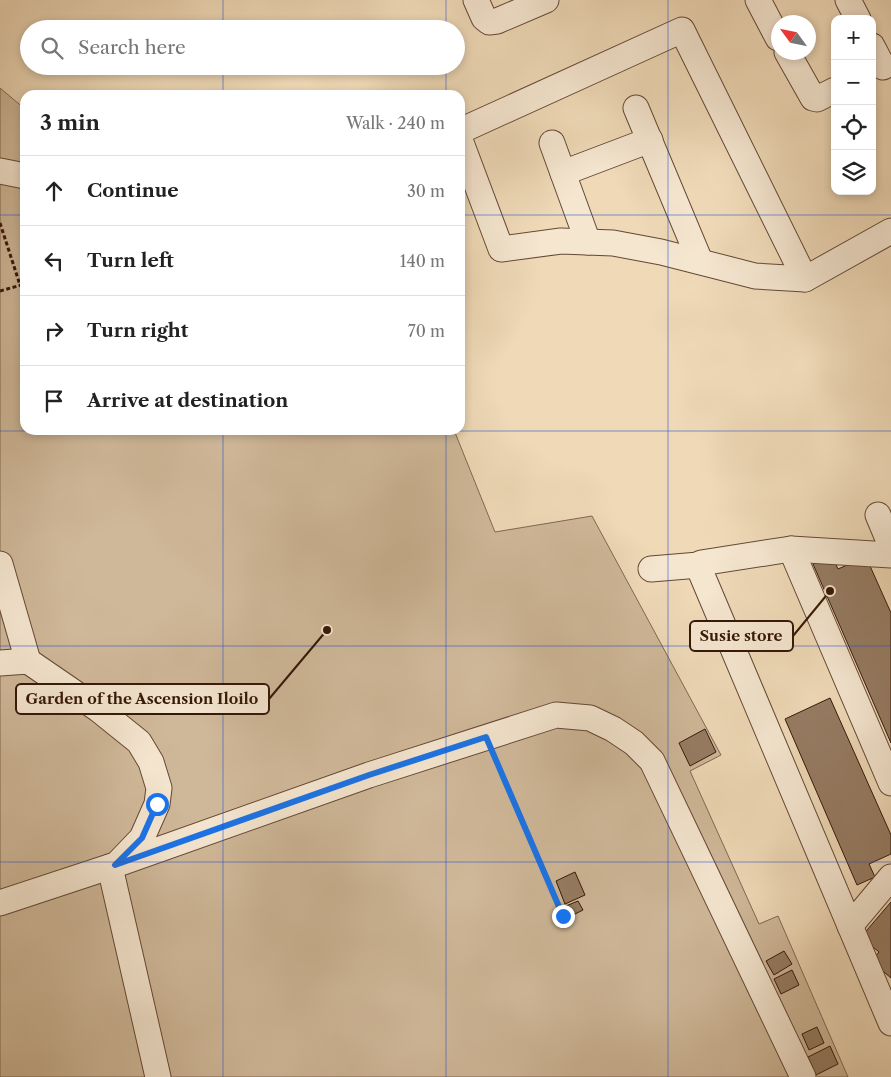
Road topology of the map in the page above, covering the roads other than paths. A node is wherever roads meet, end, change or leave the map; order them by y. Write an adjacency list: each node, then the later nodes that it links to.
1 (476, 0): 2 (street)
2 (546, 0)
3 (758, 0): 6 (street)
4 (848, 0): 5 (street)
5 (856, 15)
6 (771, 25)
7 (792, 60): 8 (street)
8 (831, 92)
9 (636, 108): 11 (street)
10 (465, 129): 20 (street)
11 (650, 140): 15 (street); 19 (street)
12 (552, 143): 15 (street)
13 (465, 153): 18 (street)
14 (0, 171): 16 (street)
15 (563, 173): 18 (street)
16 (20, 175)
17 (891, 231): 20 (street)
18 (588, 242): 19 (street)
19 (700, 261): 20 (street)
20 (805, 278)
21 (878, 515): 22 (street)
22 (891, 546)
23 (791, 549): 24 (street); 26 (street); 30 (street)
24 (891, 555)
25 (0, 564): 28 (street)
26 (699, 565): 27 (street); 34 (street)
27 (651, 568)
28 (28, 661): 29 (street); 31 (street)
29 (0, 663)
30 (891, 783)
31 (112, 866): 33 (street); 36 (street); 37 (street)
32 (891, 877): 34 (street)
33 (0, 903)
34 (850, 926): 35 (street)
35 (891, 1021)
36 (158, 1077)
37 (803, 1077)

